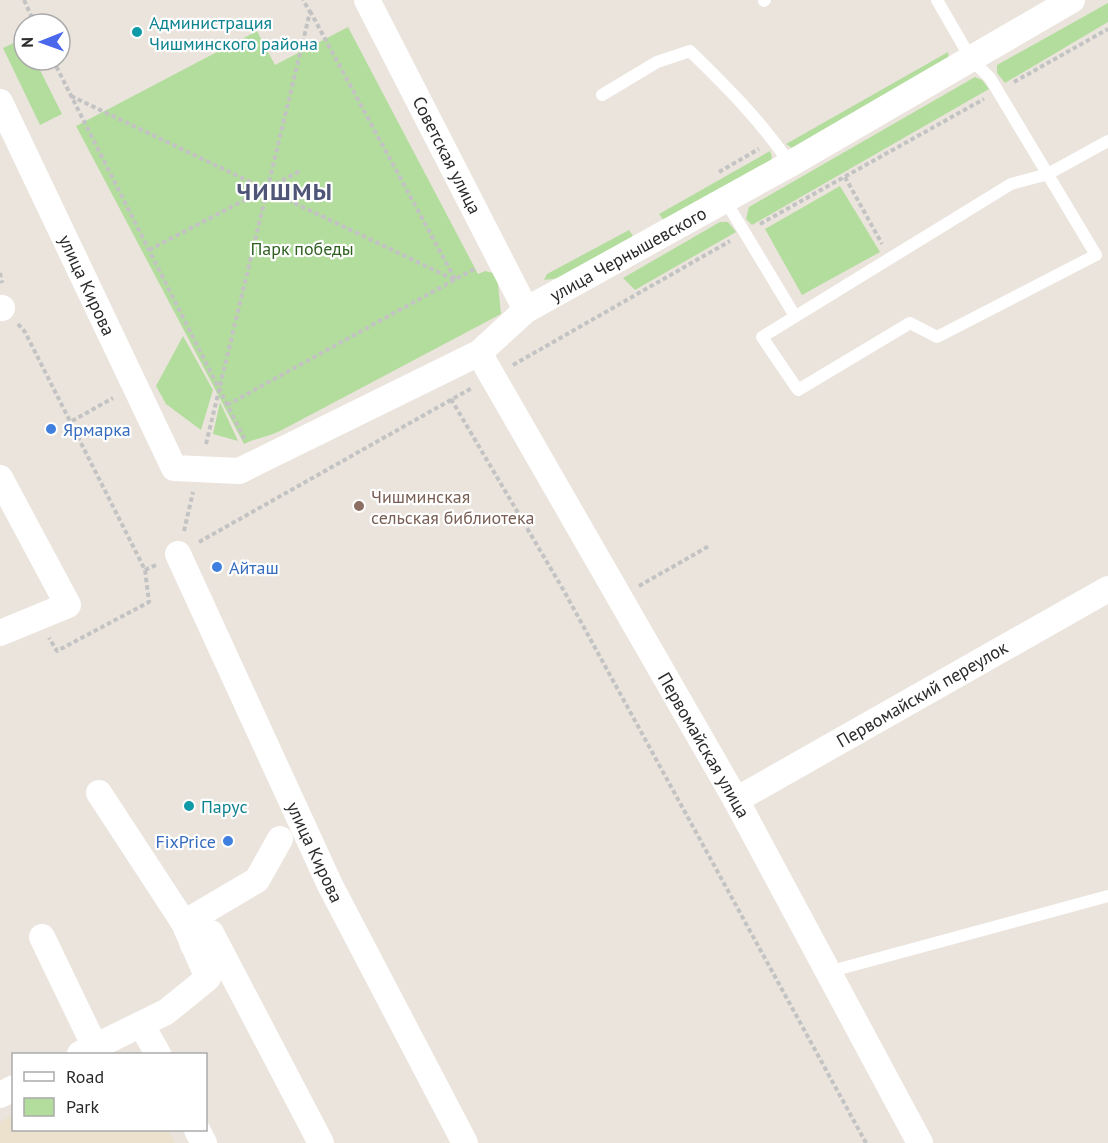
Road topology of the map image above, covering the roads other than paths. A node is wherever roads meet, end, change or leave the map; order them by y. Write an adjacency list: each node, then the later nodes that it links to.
1 (367, 0): 11 (street, Советская улица)
2 (937, 0): 4 (lane)
3 (1072, 0): 4 (street, улица Чернышевского)
4 (971, 59): 8 (street, улица Чернышевского); 9 (lane)
5 (602, 95): 8 (lane)
6 (0, 102): 14 (street, улица Кирова)
7 (1108, 141): 9 (lane)
8 (790, 164): 10 (street, улица Чернышевского)
9 (1048, 174): 12 (lane); 12 (lane)
10 (725, 200): 11 (street, улица Чернышевского); 12 (lane)
11 (526, 310): 13 (street, улица Чернышевского)
12 (795, 316)
13 (480, 353): 14 (street, улица Чернышевского); 20 (street, Первомайская улица)
14 (186, 468)
15 (0, 478): 18 (street)
16 (178, 554): 30 (street, улица Кирова)
17 (1108, 589): 20 (street, Первомайский переулок)
18 (0, 633)
19 (99, 793): 23 (street)
20 (736, 800): 25 (street, Первомайская улица)
21 (279, 839): 23 (street)
22 (1108, 896): 25 (lane)
23 (189, 934): 26 (street); 29 (street)
24 (42, 937): 27 (street)
25 (828, 972): 31 (street, Первомайская улица)
26 (141, 1024): 27 (street); 28 (street)
27 (87, 1051)
28 (157, 1053)
29 (321, 1143)
30 (465, 1143)
31 (920, 1143)

